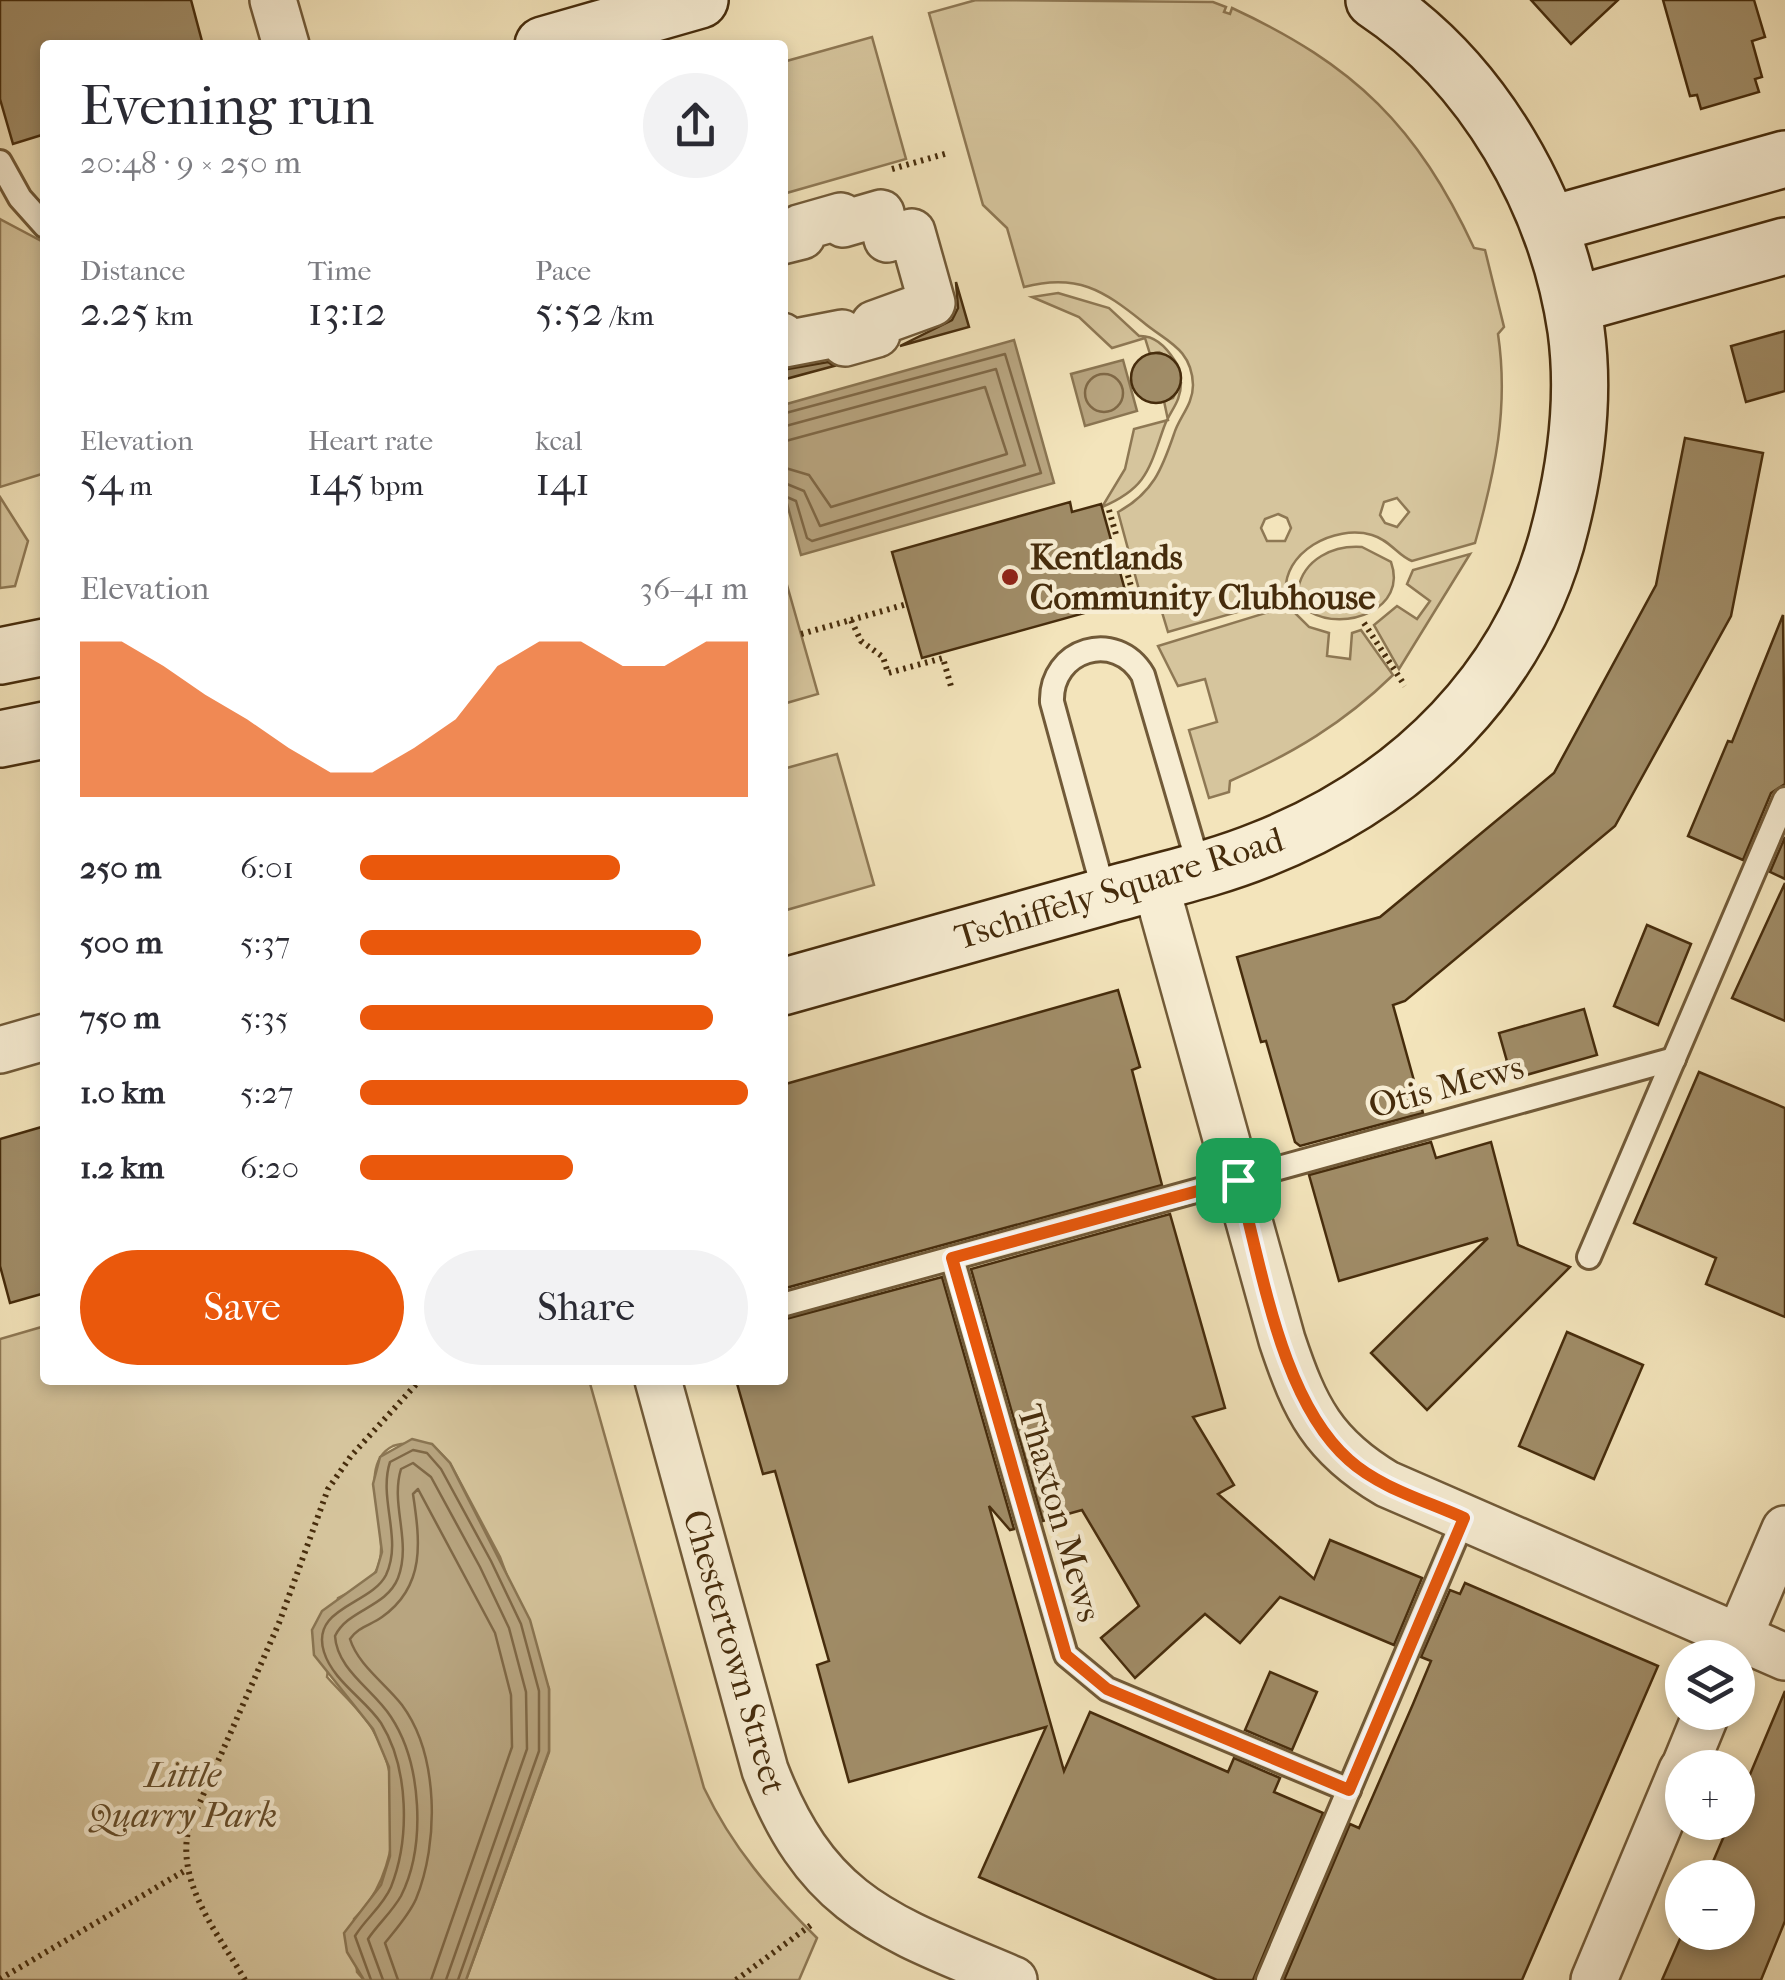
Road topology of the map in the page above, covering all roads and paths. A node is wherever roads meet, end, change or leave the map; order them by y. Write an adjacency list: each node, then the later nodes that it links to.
1 (273, 0): 4 (street)
2 (700, 0): 5 (street)
3 (1374, 0): 9 (street, Tschiffely Square Road)
4 (285, 40)
5 (560, 40)
6 (1785, 159): 9 (street)
7 (0, 162): 8 (lane)
8 (40, 220)
9 (1549, 225): 12 (street, Tschiffely Square Road)
10 (788, 242): 13 (street)
11 (1785, 246): 12 (street)
12 (1573, 305): 29 (street, Tschiffely Square Road)
13 (788, 343)
14 (1109, 510): 15 (path)
15 (1117, 538)
16 (1126, 568): 17 (path)
17 (1132, 590)
18 (907, 604): 19 (path)
19 (851, 620): 21 (path); 25 (path)
20 (1364, 623): 24 (path)
21 (801, 634)
22 (40, 648): 23 (street)
23 (0, 656)
24 (1405, 686)
25 (952, 690)
26 (40, 731): 27 (street)
27 (0, 738)
28 (1785, 798): 33 (lane)
29 (1153, 883): 29 (lane); 30 (street, Tschiffely Square Road); 34 (street)
30 (788, 984)
31 (40, 1038): 32 (street)
32 (0, 1050)
33 (1674, 1059): 34 (lane, Otis Mews); 36 (lane)
34 (1238, 1180): 35 (lane); 40 (street)
35 (952, 1258): 37 (lane); 46 (lane, Thaxton Mews)
36 (1589, 1258)
37 (788, 1303)
38 (415, 1385): 48 (path)
39 (659, 1385): 53 (street, Chestertown Street)
40 (1464, 1518): 42 (street); 46 (lane)
41 (1785, 1530): 43 (street)
42 (1719, 1640)
43 (1737, 1640)
44 (1755, 1651): 45 (street)
45 (1785, 1657)
46 (1349, 1790): 54 (lane)
47 (1665, 1812): 55 (street)
48 (186, 1870): 50 (path); 51 (path)
49 (810, 1925): 52 (path)
50 (0, 1978)
51 (245, 1980)
52 (736, 1980)
53 (1014, 1980)
54 (1268, 1980)
55 (1594, 1980)

